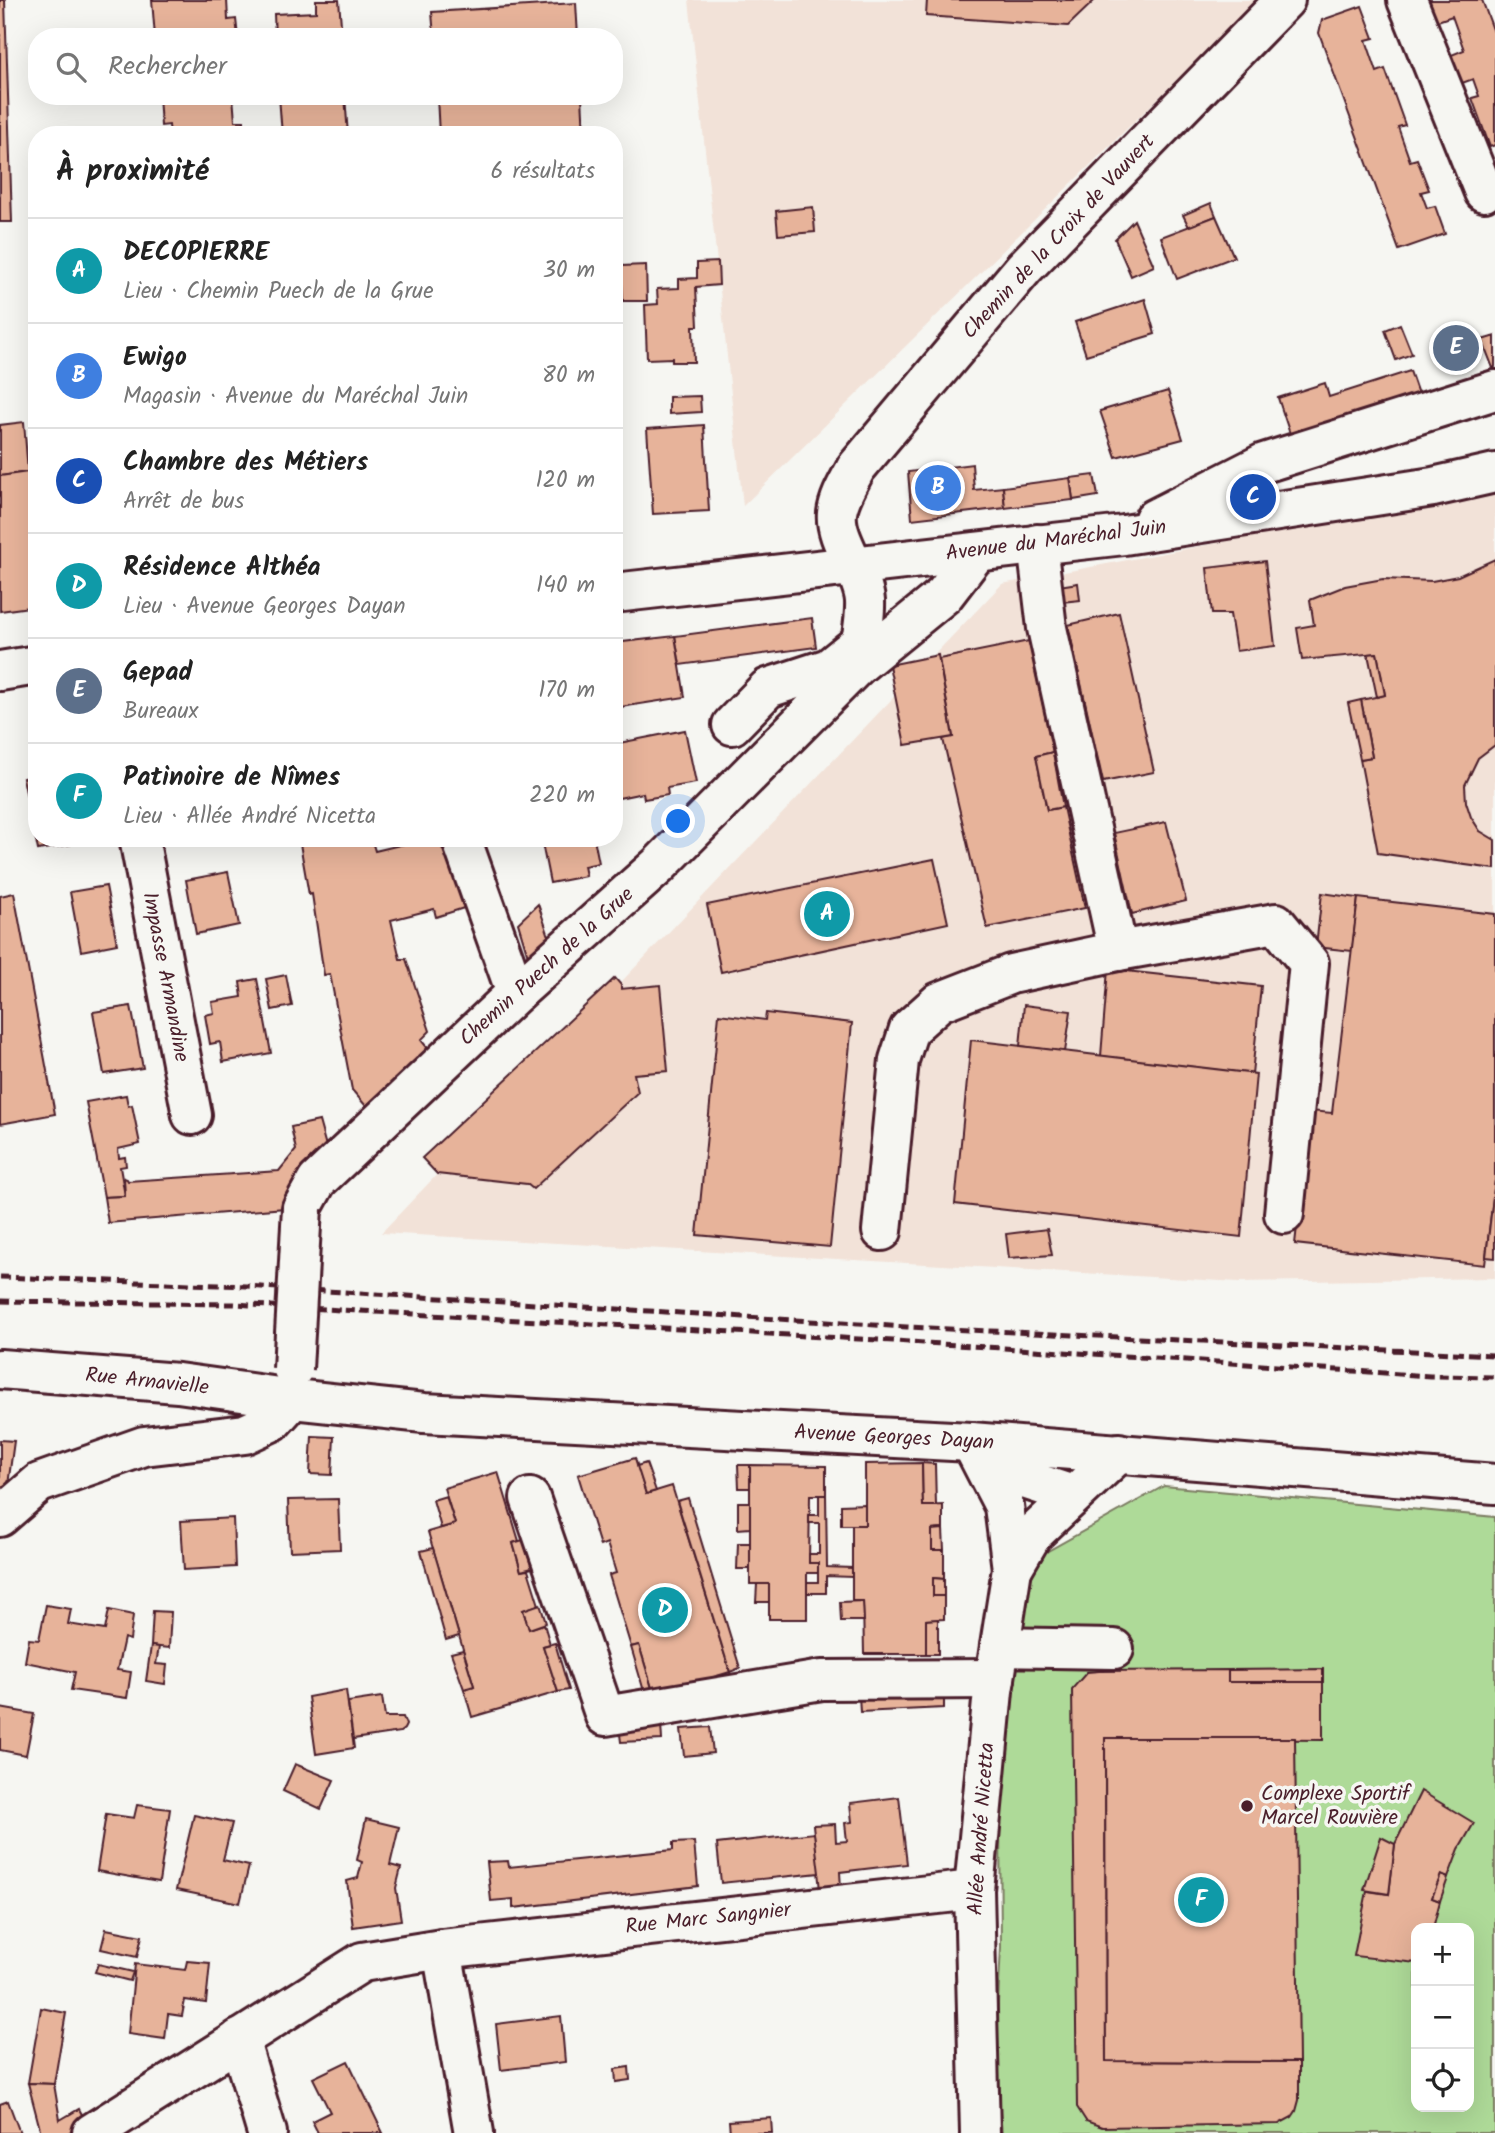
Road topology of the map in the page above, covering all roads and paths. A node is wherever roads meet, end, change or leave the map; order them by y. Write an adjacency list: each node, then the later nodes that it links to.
1 (1285, 0): 9 (street, Chemin de la Croix de Vauvert)
2 (1407, 0): 3 (street)
3 (1484, 192)
4 (1495, 390): 6 (street)
5 (1495, 473): 6 (street, Avenue du Maréchal Juin)
6 (1124, 534): 7 (street, Avenue du Maréchal Juin)
7 (1037, 544): 8 (street, Avenue du Maréchal Juin); 17 (street)
8 (977, 552): 9 (street, Avenue du Maréchal Juin); 11 (street)
9 (854, 564): 10 (street, Avenue du Maréchal Juin); 11 (street)
10 (623, 592)
11 (859, 654): 14 (street); 18 (street, Chemin Puech de la Grue)
12 (28, 666): 13 (street)
13 (0, 671)
14 (732, 725)
15 (141, 847): 19 (street, Impasse Armandine)
16 (464, 847): 18 (street)
17 (1118, 951): 20 (street); 21 (street)
18 (516, 993): 23 (street, Chemin Puech de la Grue, bridge)
19 (192, 1115)
20 (1284, 1214)
21 (882, 1231)
22 (0, 1369): 23 (street, Rue Arnavielle)
23 (293, 1384): 25 (street, Avenue Georges Dayan); 29 (street)
24 (1119, 1453): 25 (street, Avenue Georges Dayan); 26 (street, Avenue Georges Dayan); 27 (street, Allée André Nicetta)
25 (978, 1454): 27 (street); 30 (street, Allée André Nicetta)
26 (1495, 1485)
27 (1073, 1495): 30 (street, Allée André Nicetta)
28 (530, 1498): 32 (street)
29 (0, 1517)
30 (1012, 1569): 32 (street, Allée André Nicetta)
31 (1114, 1649): 32 (street)
32 (997, 1663): 33 (street, Allée André Nicetta)
33 (974, 1890): 34 (street, Rue Marc Sangnier); 39 (street, Allée André Nicetta)
34 (442, 1949): 35 (street, Rue Marc Sangnier); 38 (street)
35 (239, 2039): 36 (street, Rue Marc Sangnier); 37 (street)
36 (92, 2133)
37 (267, 2133)
38 (474, 2133)
39 (981, 2133)

